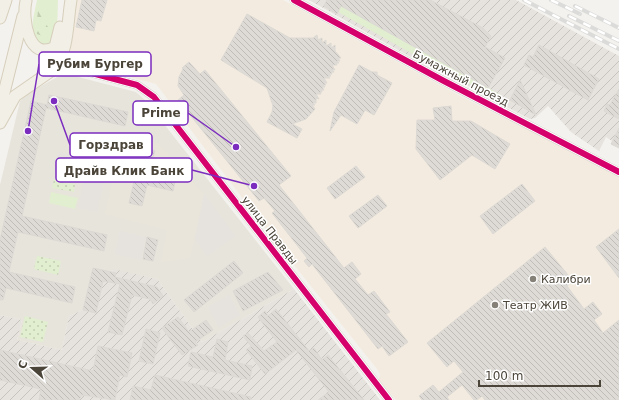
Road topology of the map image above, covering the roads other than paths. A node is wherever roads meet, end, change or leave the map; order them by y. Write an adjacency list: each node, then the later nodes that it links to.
1 (6, 0): 5 (main road); 6 (main road)
2 (26, 0): 4 (main road); 8 (main road)
3 (294, 0): 10 (street, Бумажный проезд)
4 (68, 2): 7 (main road)
5 (0, 10)
6 (0, 18)
7 (58, 64): 9 (main road); 11 (street, улица Правды)
8 (0, 109)
9 (0, 123)
10 (619, 172)
11 (389, 400)

